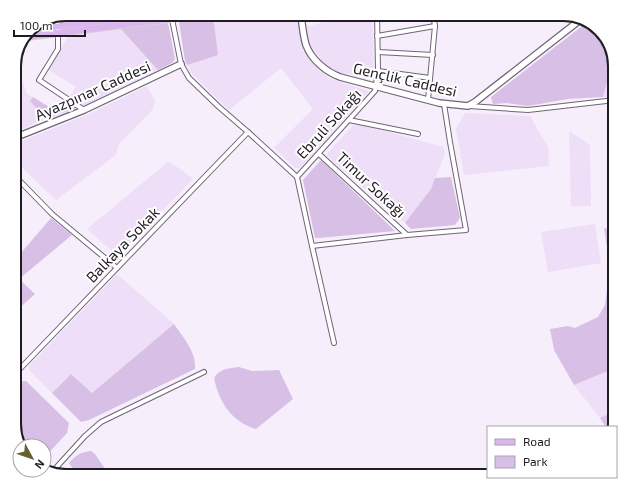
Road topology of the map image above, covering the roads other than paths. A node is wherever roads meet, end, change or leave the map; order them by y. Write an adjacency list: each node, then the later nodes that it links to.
1 (96, 21): 9 (main road)
2 (154, 21): 12 (main road)
3 (172, 21): 17 (street)
4 (302, 21): 20 (street, Gençlik Caddesi)
5 (377, 21): 14 (street, Ebruli Sokağı)
6 (434, 21): 10 (street)
7 (57, 22): 9 (street)
8 (576, 23): 24 (street)
9 (57, 26): 11 (main road); 12 (street)
10 (435, 26): 14 (street); 16 (street)
11 (42, 28)
12 (57, 32): 13 (main road); 25 (street)
13 (33, 36)
14 (377, 36): 15 (street, Ebruli Sokağı)
15 (378, 52): 16 (street); 18 (street, Ebruli Sokağı)
16 (433, 55): 19 (street)
17 (181, 64): 25 (street, Ayazpınar Caddesi); 27 (street)
18 (378, 71): 19 (street); 20 (street, Ebruli Sokağı)
19 (430, 78): 21 (street)
20 (377, 87): 21 (street, Gençlik Caddesi); 26 (street, Ebruli Sokağı)
21 (428, 100): 23 (street, Gençlik Caddesi)
22 (608, 101): 24 (street, Gençlik Caddesi)
23 (444, 104): 24 (street, Gençlik Caddesi); 33 (street)
24 (468, 106)
25 (84, 110): 29 (street, Ayazpınar Caddesi)
26 (349, 120): 28 (street); 30 (street, Ebruli Sokağı)
27 (248, 132): 31 (street); 35 (street, Balkaya Sokak)
28 (418, 134)
29 (21, 135)
30 (319, 154): 31 (street, Ebruli Sokağı); 33 (street, Timur Sokağı)
31 (297, 178): 34 (street)
32 (21, 182): 35 (street)
33 (407, 235): 34 (street)
34 (312, 246): 36 (street)
35 (117, 268): 37 (street, Balkaya Sokak)
36 (334, 344)
37 (21, 368)
38 (204, 372): 39 (street)
39 (57, 468)

